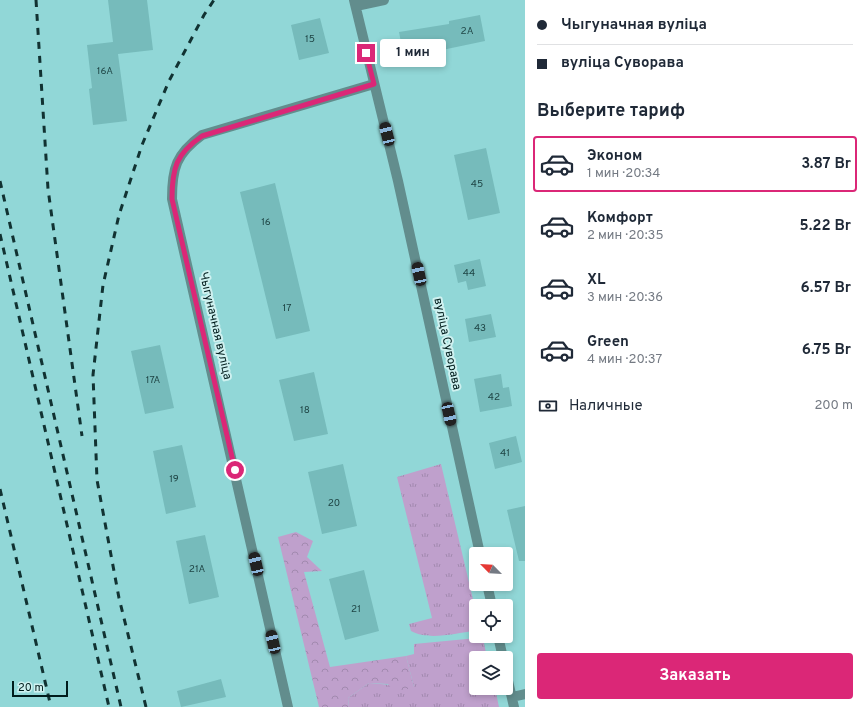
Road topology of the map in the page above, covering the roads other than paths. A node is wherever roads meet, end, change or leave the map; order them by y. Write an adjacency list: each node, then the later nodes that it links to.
1 (384, 0): 2 (street)
2 (355, 3): 3 (street, вуліца Суворава)
3 (374, 84): 4 (street, вуліца Суворава); 7 (street, Чыгуначная вуліца)
4 (478, 547)
5 (525, 694): 6 (street)
6 (513, 702)
7 (288, 707)

